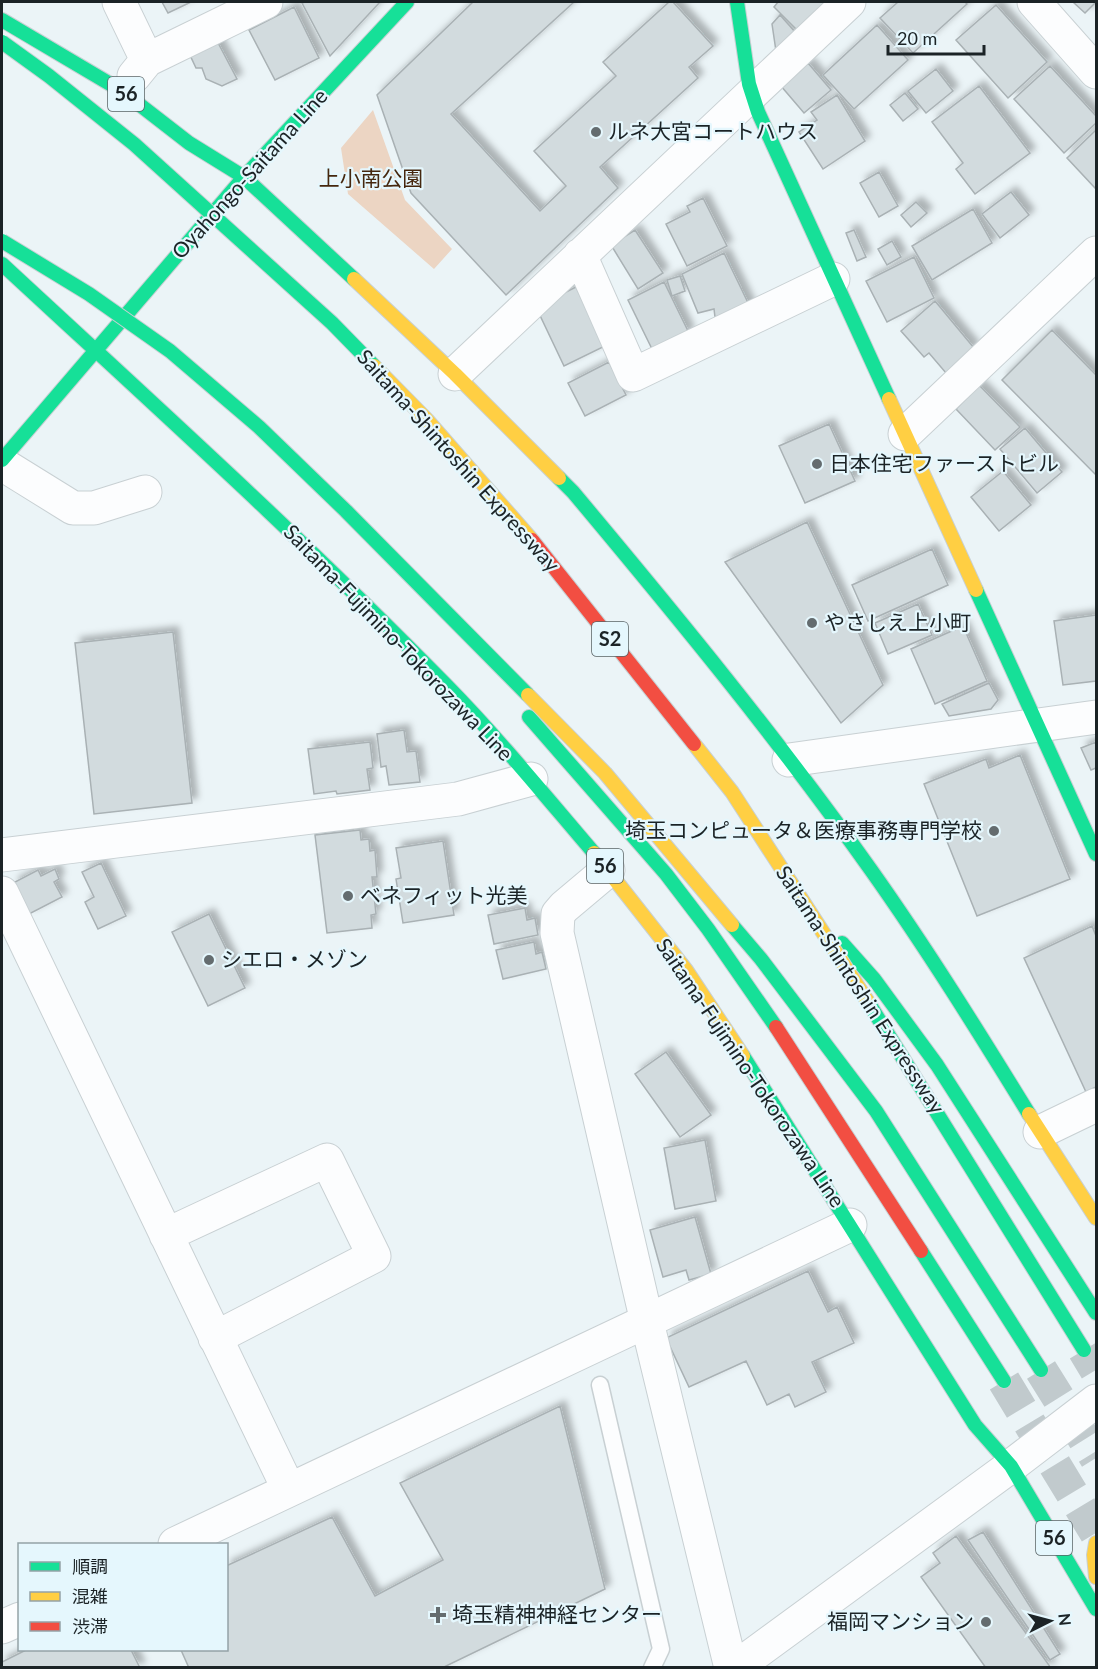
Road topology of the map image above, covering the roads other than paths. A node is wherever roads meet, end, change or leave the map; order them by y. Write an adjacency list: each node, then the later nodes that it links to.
1 (119, 2): 9 (street)
2 (266, 2): 9 (street)
3 (407, 2): 13 (main road, Oyahongo-Saitama Line)
4 (737, 2): 12 (main road)
5 (849, 2): 12 (street)
6 (1034, 2): 10 (street)
7 (2, 20): 11 (main road, 56)
8 (2, 42): 33 (main road, Saitama-Shintoshin Expressway / S2, bridge)
9 (147, 60): 11 (street)
10 (1096, 72)
11 (122, 91): 13 (main road, 56)
12 (751, 93): 16 (street); 18 (main road)
13 (244, 177): 19 (main road, Oyahongo-Saitama Line); 20 (main road, 56)
14 (2, 241): 24 (main road, bridge)
15 (1096, 253): 21 (street)
16 (580, 255): 18 (street); 20 (street)
17 (2, 264): 19 (main road, Saitama-Fujimino-Tokorozawa Line / 56)
18 (834, 279): 21 (main road)
19 (96, 350): 22 (main road, Oyahongo-Saitama Line); 28 (main road, Saitama-Fujimino-Tokorozawa Line / 56)
20 (455, 374): 27 (main road, 56)
21 (905, 434): 26 (main road)
22 (2, 462): 23 (street)
23 (145, 492)
24 (430, 594): 43 (main road, bridge); 44 (main road, bridge)
25 (1096, 717): 26 (street)
26 (1038, 725): 27 (street); 29 (main road)
27 (789, 760): 35 (main road, 56)
28 (531, 779): 30 (street); 31 (main road, Saitama-Fujimino-Tokorozawa Line / 56)
29 (1096, 854)
30 (2, 855)
31 (608, 870): 37 (main road, Saitama-Fujimino-Tokorozawa Line / 56); 40 (street)
32 (2, 893): 38 (street)
33 (803, 899): 39 (main road, bridge); 42 (main road, Saitama-Shintoshin Expressway / S2, bridge)
34 (1096, 1105): 35 (street)
35 (1040, 1132): 36 (main road, 56)
36 (1096, 1218)
37 (850, 1225): 40 (street); 47 (main road, Saitama-Fujimino-Tokorozawa Line / 56)
38 (166, 1235): 41 (street); 41 (street)
39 (1096, 1313)
40 (647, 1322): 48 (street); 56 (street)
41 (215, 1338): 48 (street)
42 (1084, 1350)
43 (1041, 1370)
44 (1004, 1381)
45 (600, 1385): 55 (lane)
46 (1096, 1401): 47 (street)
47 (1011, 1466): 52 (main road, Saitama-Fujimino-Tokorozawa Line / 56); 56 (street)
48 (289, 1490): 49 (street)
49 (180, 1543)
50 (1096, 1543): 51 (main road)
51 (1096, 1577)
52 (1096, 1609)
53 (18, 1620): 54 (street)
54 (2, 1627)
55 (652, 1668)
56 (733, 1668)

